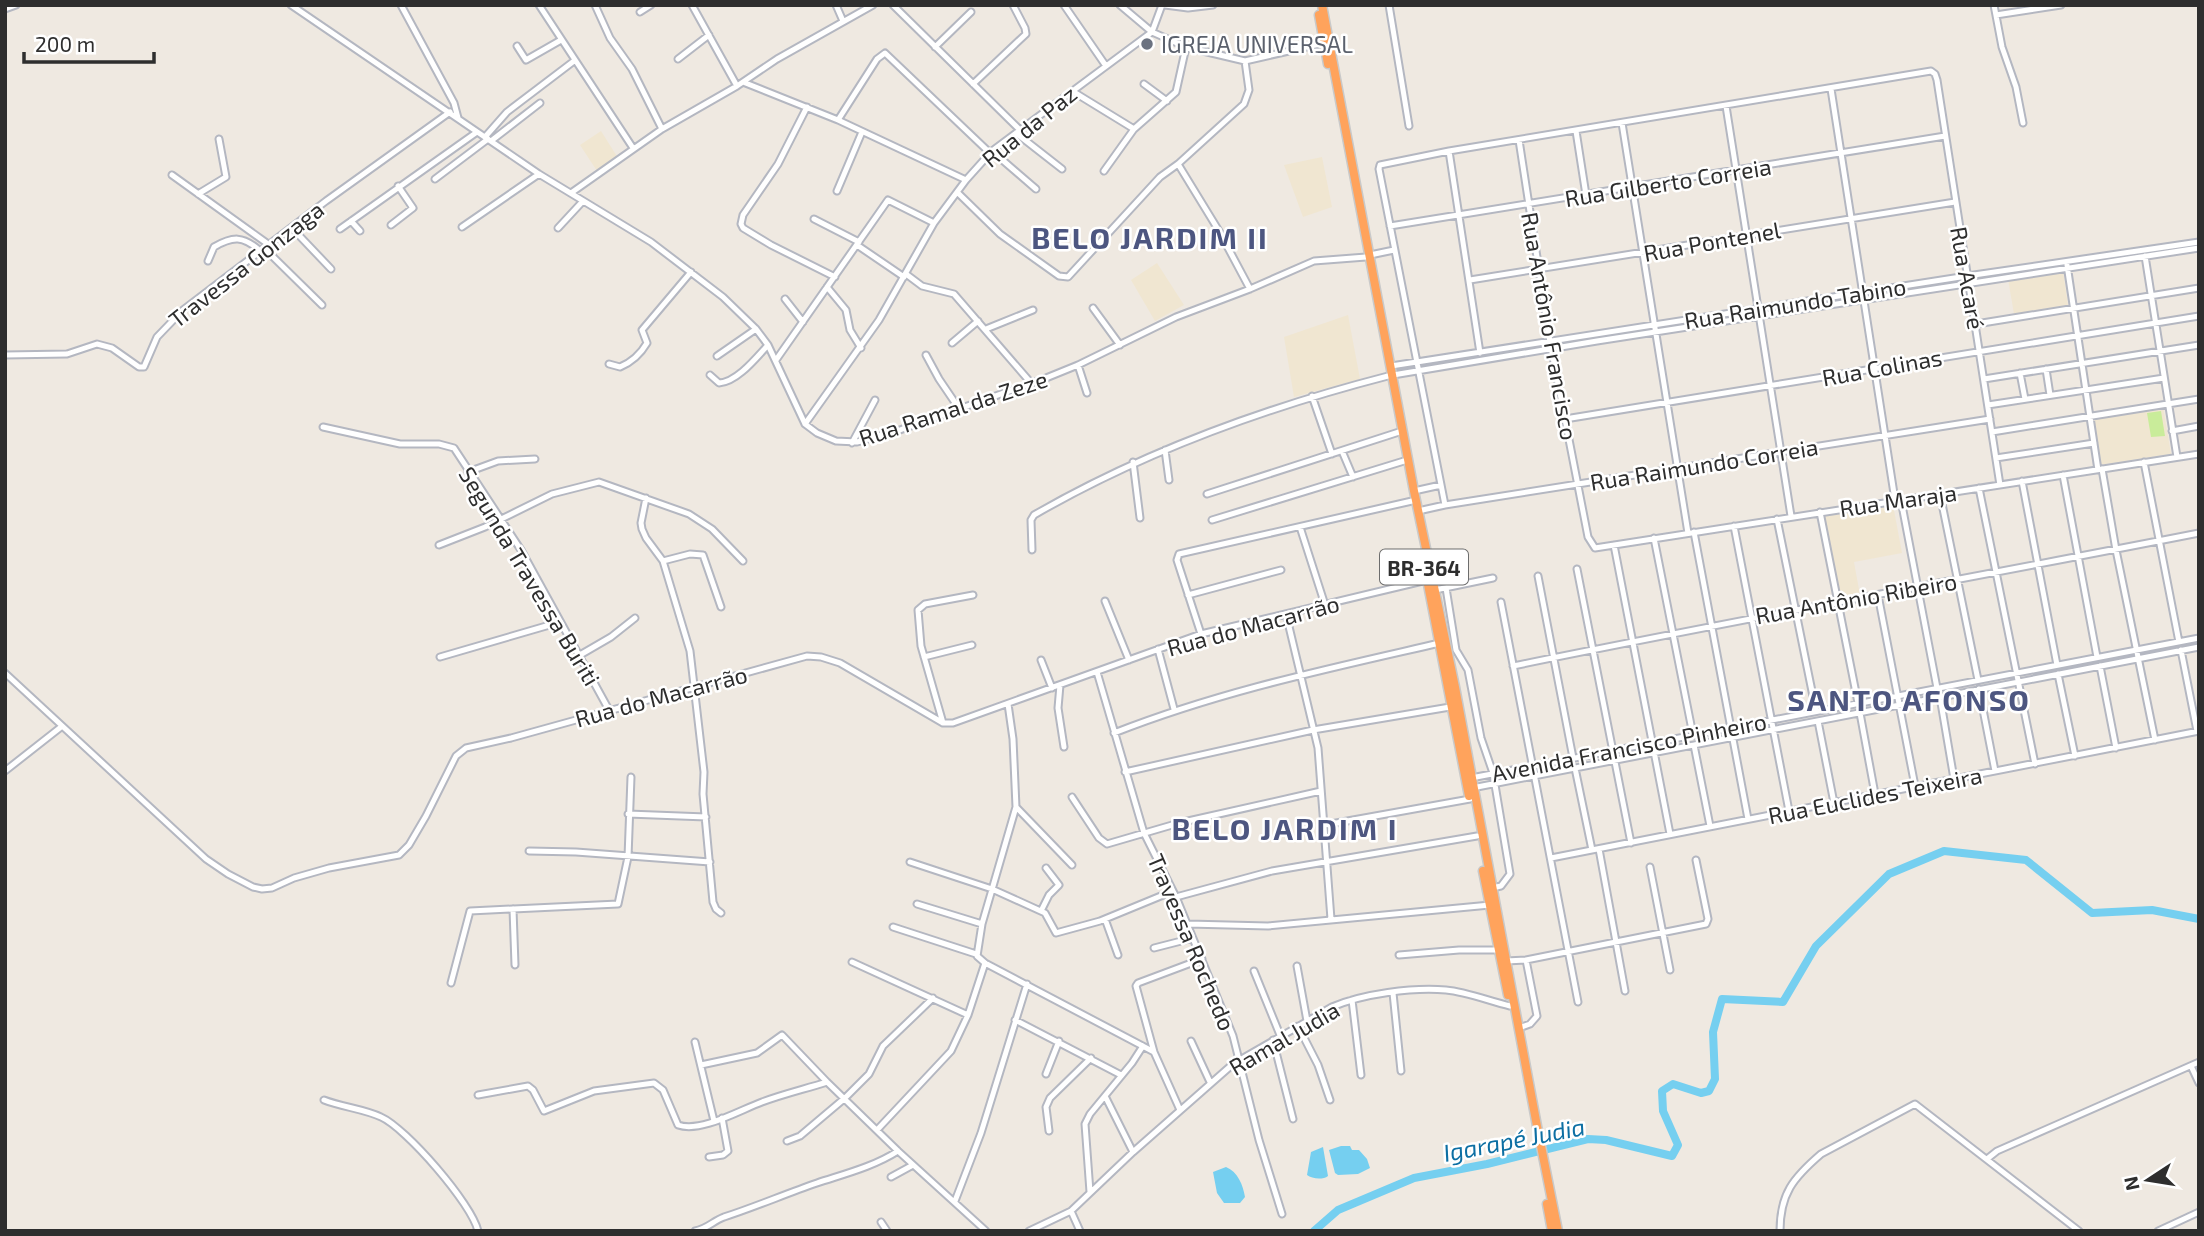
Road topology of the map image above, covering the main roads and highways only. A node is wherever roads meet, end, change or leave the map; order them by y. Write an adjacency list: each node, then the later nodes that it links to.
1 (1317, 5): 3 (highway, BR-364)
2 (1322, 5): 3 (highway, BR-364)
3 (1368, 256): 4 (highway, BR-364)
4 (1390, 372): 5 (highway, BR-364); 5 (highway, BR-364)
5 (1451, 688): 6 (highway, BR-364); 6 (highway, BR-364)
6 (1462, 746): 7 (highway, BR-364); 7 (highway, BR-364)
7 (1535, 1127): 8 (highway, BR-364)
8 (1547, 1188): 9 (highway, BR-364); 10 (highway, BR-364)
9 (1552, 1231)
10 (1558, 1231)

